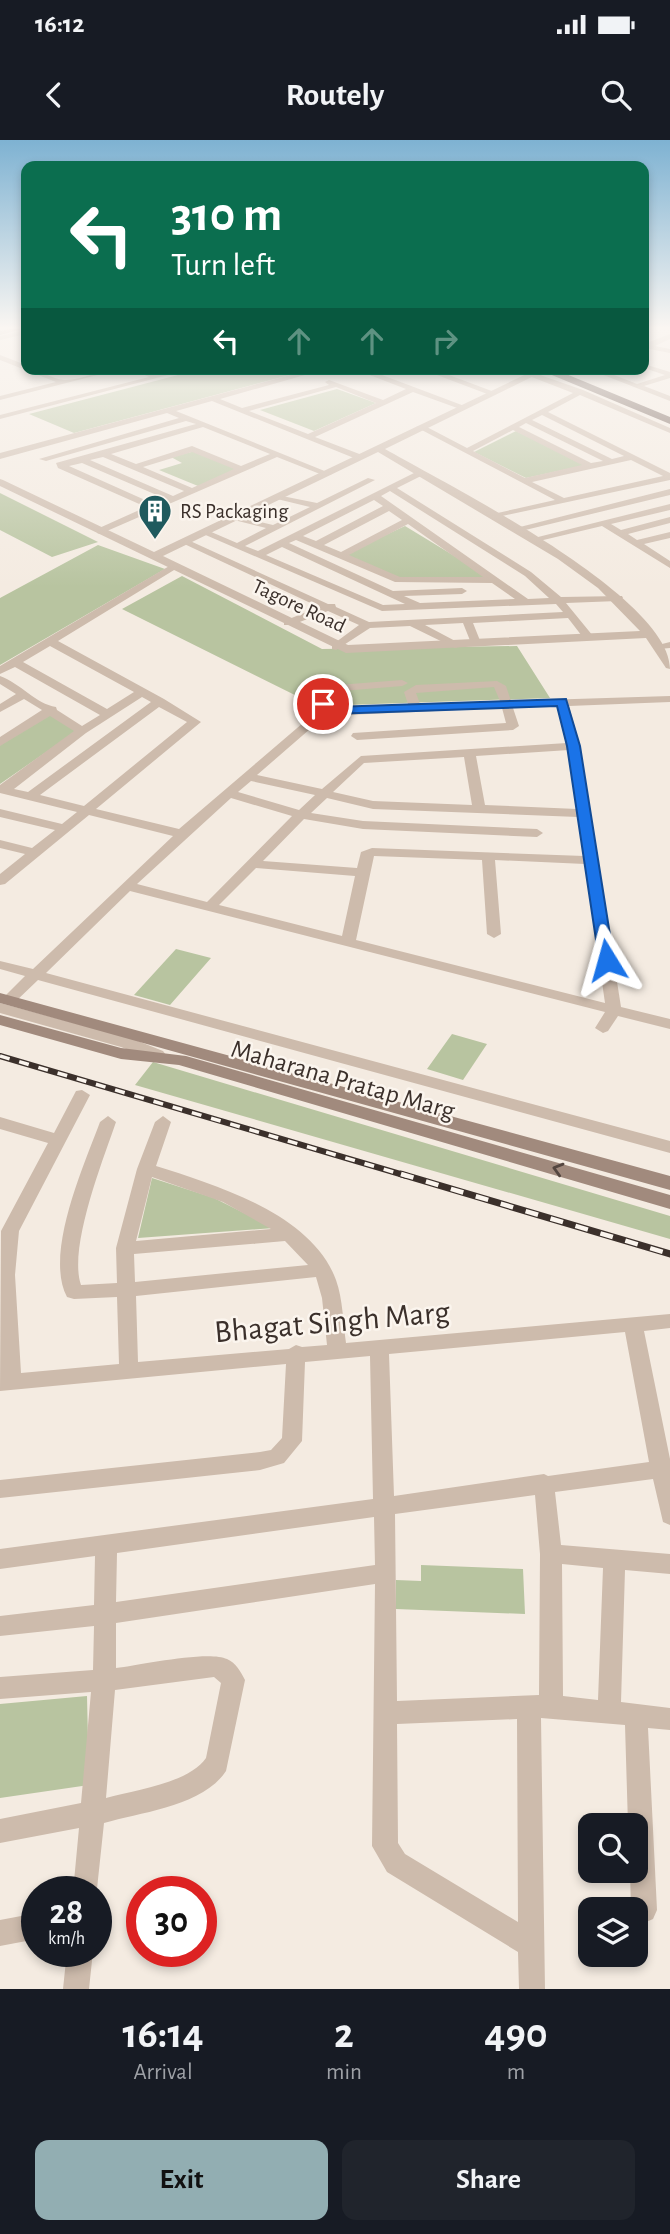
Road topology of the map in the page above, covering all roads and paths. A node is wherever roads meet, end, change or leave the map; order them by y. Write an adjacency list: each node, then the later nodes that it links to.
1 (153, 415): 18 (street)
2 (179, 415): 9 (street)
3 (255, 415): 16 (street)
4 (353, 415): 16 (street)
5 (445, 415): 12 (street)
6 (535, 415): 10 (street)
7 (549, 415): 24 (street)
8 (632, 415): 14 (street)
9 (186, 418): 11 (street); 25 (street)
10 (526, 420): 13 (street); 28 (street)
11 (202, 425): 20 (street); 21 (street)
12 (420, 427): 17 (street); 19 (street)
13 (513, 427): 19 (street); 30 (street)
14 (670, 432)
15 (197, 437): 26 (street)
16 (307, 437): 23 (street)
17 (377, 448): 23 (street); 33 (street)
18 (24, 450): 22 (street); 25 (street)
19 (467, 451): 37 (street)
20 (104, 454): 26 (street); 27 (street)
21 (274, 454): 32 (street); 34 (street)
22 (0, 456)
23 (359, 457): 34 (street)
24 (632, 457): 28 (street); 35 (street)
25 (43, 459): 29 (street)
26 (118, 459): 31 (street)
27 (83, 460): 29 (street); 44 (street)
28 (610, 461): 30 (street)
29 (61, 466): 49 (street)
30 (590, 466): 37 (street)
31 (135, 467): 32 (street); 40 (street)
32 (240, 469): 40 (street)
33 (420, 473): 39 (street); 50 (street)
34 (328, 474): 43 (street)
35 (670, 476): 45 (street)
36 (371, 480): 46 (street)
37 (524, 481): 45 (street)
38 (3, 485): 57 (street, Tagore Road)
39 (391, 488): 42 (street); 80 (street)
40 (192, 491): 44 (street)
41 (670, 492): 56 (street)
42 (374, 496): 47 (street); 61 (street)
43 (280, 497): 46 (street); 51 (street)
44 (173, 499): 49 (street)
45 (563, 501): 50 (street)
46 (319, 506): 55 (street)
47 (389, 507): 52 (street); 67 (street)
48 (670, 507): 54 (street)
49 (155, 508): 57 (street)
50 (496, 516): 56 (street)
51 (237, 518): 55 (street); 58 (street)
52 (408, 520): 71 (street); 75 (street)
53 (670, 520): 59 (street)
54 (604, 523): 59 (street); 63 (street)
55 (275, 528): 69 (street)
56 (517, 529): 63 (street)
57 (100, 531): 72 (street, Tagore Road)
58 (206, 533): 64 (street); 69 (street)
59 (620, 533): 65 (street)
60 (670, 535): 62 (street)
61 (295, 536): 66 (street); 67 (street)
62 (659, 537): 65 (street); 68 (street)
63 (534, 539): 79 (street)
64 (185, 542): 72 (street); 82 (street)
65 (636, 543): 73 (street)
66 (281, 544): 70 (street); 77 (street)
67 (316, 545): 71 (street)
68 (670, 545)
69 (237, 547): 70 (street)
70 (258, 555): 78 (street)
71 (342, 555): 75 (street)
72 (153, 557): 74 (street, Tagore Road)
73 (670, 565)
74 (174, 567): 88 (street, Tagore Road); 92 (street)
75 (494, 580): 81 (street)
76 (467, 591): 77 (street)
77 (391, 594): 83 (street)
78 (353, 598): 82 (street); 84 (street)
79 (618, 598): 80 (street); 90 (street)
80 (559, 601): 81 (street); 85 (street)
81 (527, 603): 83 (street)
82 (328, 607): 88 (street); 89 (street)
83 (421, 607): 84 (street)
84 (382, 608): 87 (street)
85 (571, 615): 86 (street); 91 (street)
86 (466, 619): 87 (street); 93 (street)
87 (408, 621): 89 (street); 94 (street)
88 (288, 623): 96 (street, Tagore Road)
89 (367, 625): 96 (street)
90 (650, 634): 91 (street, Tagore Road); 95 (street)
91 (589, 638): 93 (street, Tagore Road)
92 (50, 641): 97 (street); 102 (street)
93 (476, 643): 94 (street, Tagore Road)
94 (455, 645): 96 (street, Tagore Road)
95 (664, 645): 98 (street)
96 (336, 647)
97 (15, 662): 99 (street); 112 (street)
98 (670, 665)
99 (0, 671)
100 (0, 679): 103 (street)
101 (402, 683): 111 (street)
102 (142, 692): 105 (street); 112 (street)
103 (25, 693): 109 (street); 110 (street)
104 (670, 699): 106 (street)
105 (160, 701): 122 (street); 123 (street)
106 (562, 702): 107 (street); 116 (street)
107 (504, 704): 108 (street); 108 (street); 114 (street)
108 (415, 707): 111 (street)
109 (0, 709)
110 (52, 709): 113 (street); 115 (street)
111 (330, 710): 118 (street)
112 (107, 714): 113 (street)
113 (82, 731): 119 (street)
114 (357, 736)
115 (0, 742)
116 (573, 746): 117 (street); 127 (street)
117 (468, 752): 121 (street); 124 (street)
118 (247, 776): 120 (street); 121 (street)
119 (2, 789): 122 (street)
120 (227, 793): 128 (street); 130 (street)
121 (322, 795): 124 (street); 128 (street)
122 (32, 796): 123 (street)
123 (87, 808): 129 (street); 130 (street)
124 (479, 810): 125 (street)
125 (534, 811): 127 (street); 131 (street)
126 (0, 813): 129 (street)
127 (584, 813): 136 (street)
128 (301, 815): 131 (street); 137 (street)
129 (62, 828): 133 (street)
130 (182, 834): 140 (street)
131 (537, 834): 135 (street)
132 (0, 844): 133 (street)
133 (33, 852): 139 (street)
134 (488, 858): 135 (street); 138 (street); 142 (street)
135 (540, 859): 136 (street)
136 (592, 860): 147 (street)
137 (253, 864): 138 (street); 141 (street)
138 (362, 872): 143 (street)
139 (0, 881)
140 (127, 886): 141 (street); 145 (street)
141 (211, 906): 143 (street)
142 (494, 934)
143 (348, 942): 147 (street)
144 (0, 965): 145 (street)
145 (36, 975): 146 (street); 158 (street)
146 (3, 1002): 151 (street); 153 (main road, Maharana Pratap Marg)
147 (614, 1010): 149 (street); 150 (street)
148 (0, 1020): 151 (main road, Maharana Pratap Marg)
149 (670, 1024)
150 (603, 1028)
151 (157, 1055): 153 (main road, Maharana Pratap Marg)
152 (82, 1095): 157 (street)
153 (405, 1117): 160 (main road, Maharana Pratap Marg)
154 (108, 1122): 167 (street)
155 (163, 1122): 159 (street)
156 (0, 1123): 157 (street)
157 (58, 1140): 164 (street)
158 (670, 1147)
159 (146, 1169): 163 (street); 165 (street)
160 (595, 1171): 161 (main road, Maharana Pratap Marg); 162 (main road, Maharana Pratap Marg)
161 (670, 1183)
162 (670, 1202)
163 (290, 1234): 165 (street); 166 (street)
164 (4, 1242): 168 (street)
165 (125, 1248): 167 (street)
166 (322, 1270): 167 (street); 172 (street)
167 (126, 1290): 174 (street)
168 (4, 1294): 175 (street)
169 (670, 1321): 170 (street, Bhagat Singh Marg)
170 (633, 1324): 171 (street, Bhagat Singh Marg); 176 (street)
171 (379, 1346): 172 (street, Bhagat Singh Marg); 179 (street)
172 (337, 1350): 173 (street, Bhagat Singh Marg)
173 (296, 1353): 174 (street, Bhagat Singh Marg); 178 (street)
174 (129, 1370): 175 (street, Bhagat Singh Marg)
175 (6, 1382)
176 (666, 1469): 177 (street); 180 (street)
177 (544, 1483): 179 (street); 182 (street)
178 (0, 1489)
179 (382, 1507): 181 (street); 186 (street)
180 (670, 1516)
181 (106, 1546): 183 (street); 187 (street)
182 (551, 1554): 184 (street); 191 (street)
183 (0, 1559)
184 (614, 1560): 185 (street); 192 (street)
185 (670, 1564)
186 (386, 1573): 187 (street); 193 (street)
187 (105, 1614): 188 (street); 189 (street)
188 (0, 1626)
189 (104, 1681): 190 (street); 196 (street); 196 (street)
190 (0, 1688)
191 (540, 1707): 192 (street); 193 (street); 202 (street)
192 (609, 1712): 194 (street)
193 (385, 1713): 202 (street)
194 (636, 1715): 195 (street); 199 (street)
195 (670, 1719)
196 (94, 1813): 197 (street); 198 (street)
197 (0, 1831)
198 (88, 1876)
199 (643, 1897)
200 (21, 1929): 201 (street)
201 (0, 1933)
202 (531, 1945): 205 (street)
203 (78, 1967): 204 (street)
204 (76, 1989)
205 (532, 1989)

